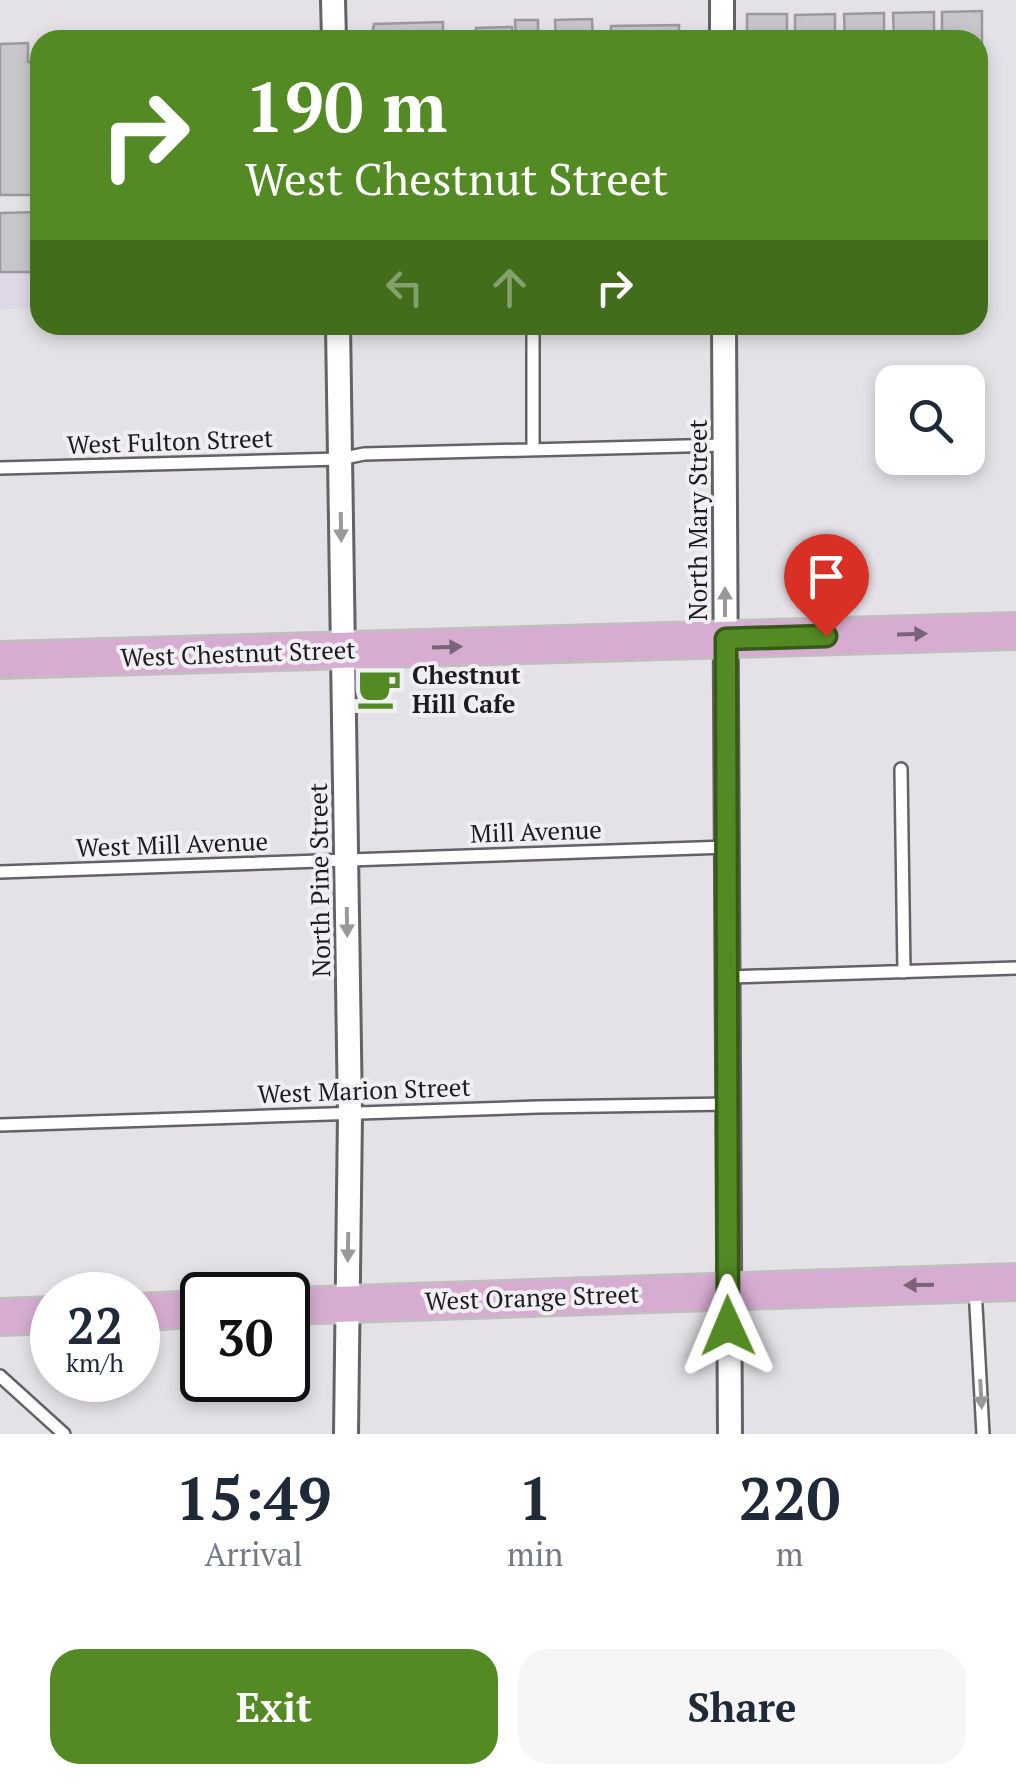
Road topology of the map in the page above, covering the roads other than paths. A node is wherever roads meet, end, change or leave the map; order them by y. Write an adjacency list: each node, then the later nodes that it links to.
1 (333, 0): 3 (street)
2 (722, 0): 4 (street)
3 (334, 30)
4 (722, 30)
5 (338, 335): 10 (street, North Pine Street)
6 (532, 335): 9 (lane)
7 (724, 335): 8 (street, North Mary Street)
8 (724, 445): 9 (lane, West Fulton Street); 13 (street, North Mary Street, one-way to 8)
9 (533, 448): 10 (lane, West Fulton Street)
10 (340, 459): 11 (lane, West Fulton Street); 14 (street, North Pine Street, one-way to 14)
11 (0, 468)
12 (1016, 631): 13 (main road, West Chestnut Street, one-way to 12)
13 (726, 639): 14 (main road, West Chestnut Street, one-way to 13); 17 (street, North Mary Street)
14 (343, 650): 15 (main road, West Chestnut Street); 18 (street, North Pine Street)
15 (0, 660)
16 (902, 769): 21 (lane)
17 (727, 847): 18 (lane, Mill Avenue); 22 (street, North Mary Street)
18 (346, 861): 19 (lane, West Mill Avenue); 24 (street, North Pine Street, one-way to 24)
19 (0, 872)
20 (1016, 968): 21 (lane)
21 (904, 972): 22 (lane)
22 (728, 978): 23 (street, North Mary Street)
23 (730, 1104): 24 (lane, West Marion Street); 28 (street, North Mary Street)
24 (350, 1114): 25 (lane, West Marion Street); 29 (street, North Pine Street, one-way to 29)
25 (0, 1125)
26 (1016, 1282): 27 (main road, West Orange Street)
27 (975, 1284): 28 (main road, West Orange Street, one-way to 28); 37 (lane, one-way to 37)
28 (727, 1290): 29 (main road, West Orange Street); 36 (street, North Mary Street)
29 (348, 1304): 30 (main road, West Orange Street); 35 (street, North Pine Street)
30 (310, 1305)
31 (30, 1316): 32 (main road)
32 (0, 1317)
33 (0, 1376): 34 (lane)
34 (64, 1434)
35 (346, 1434)
36 (730, 1434)
37 (983, 1434)

